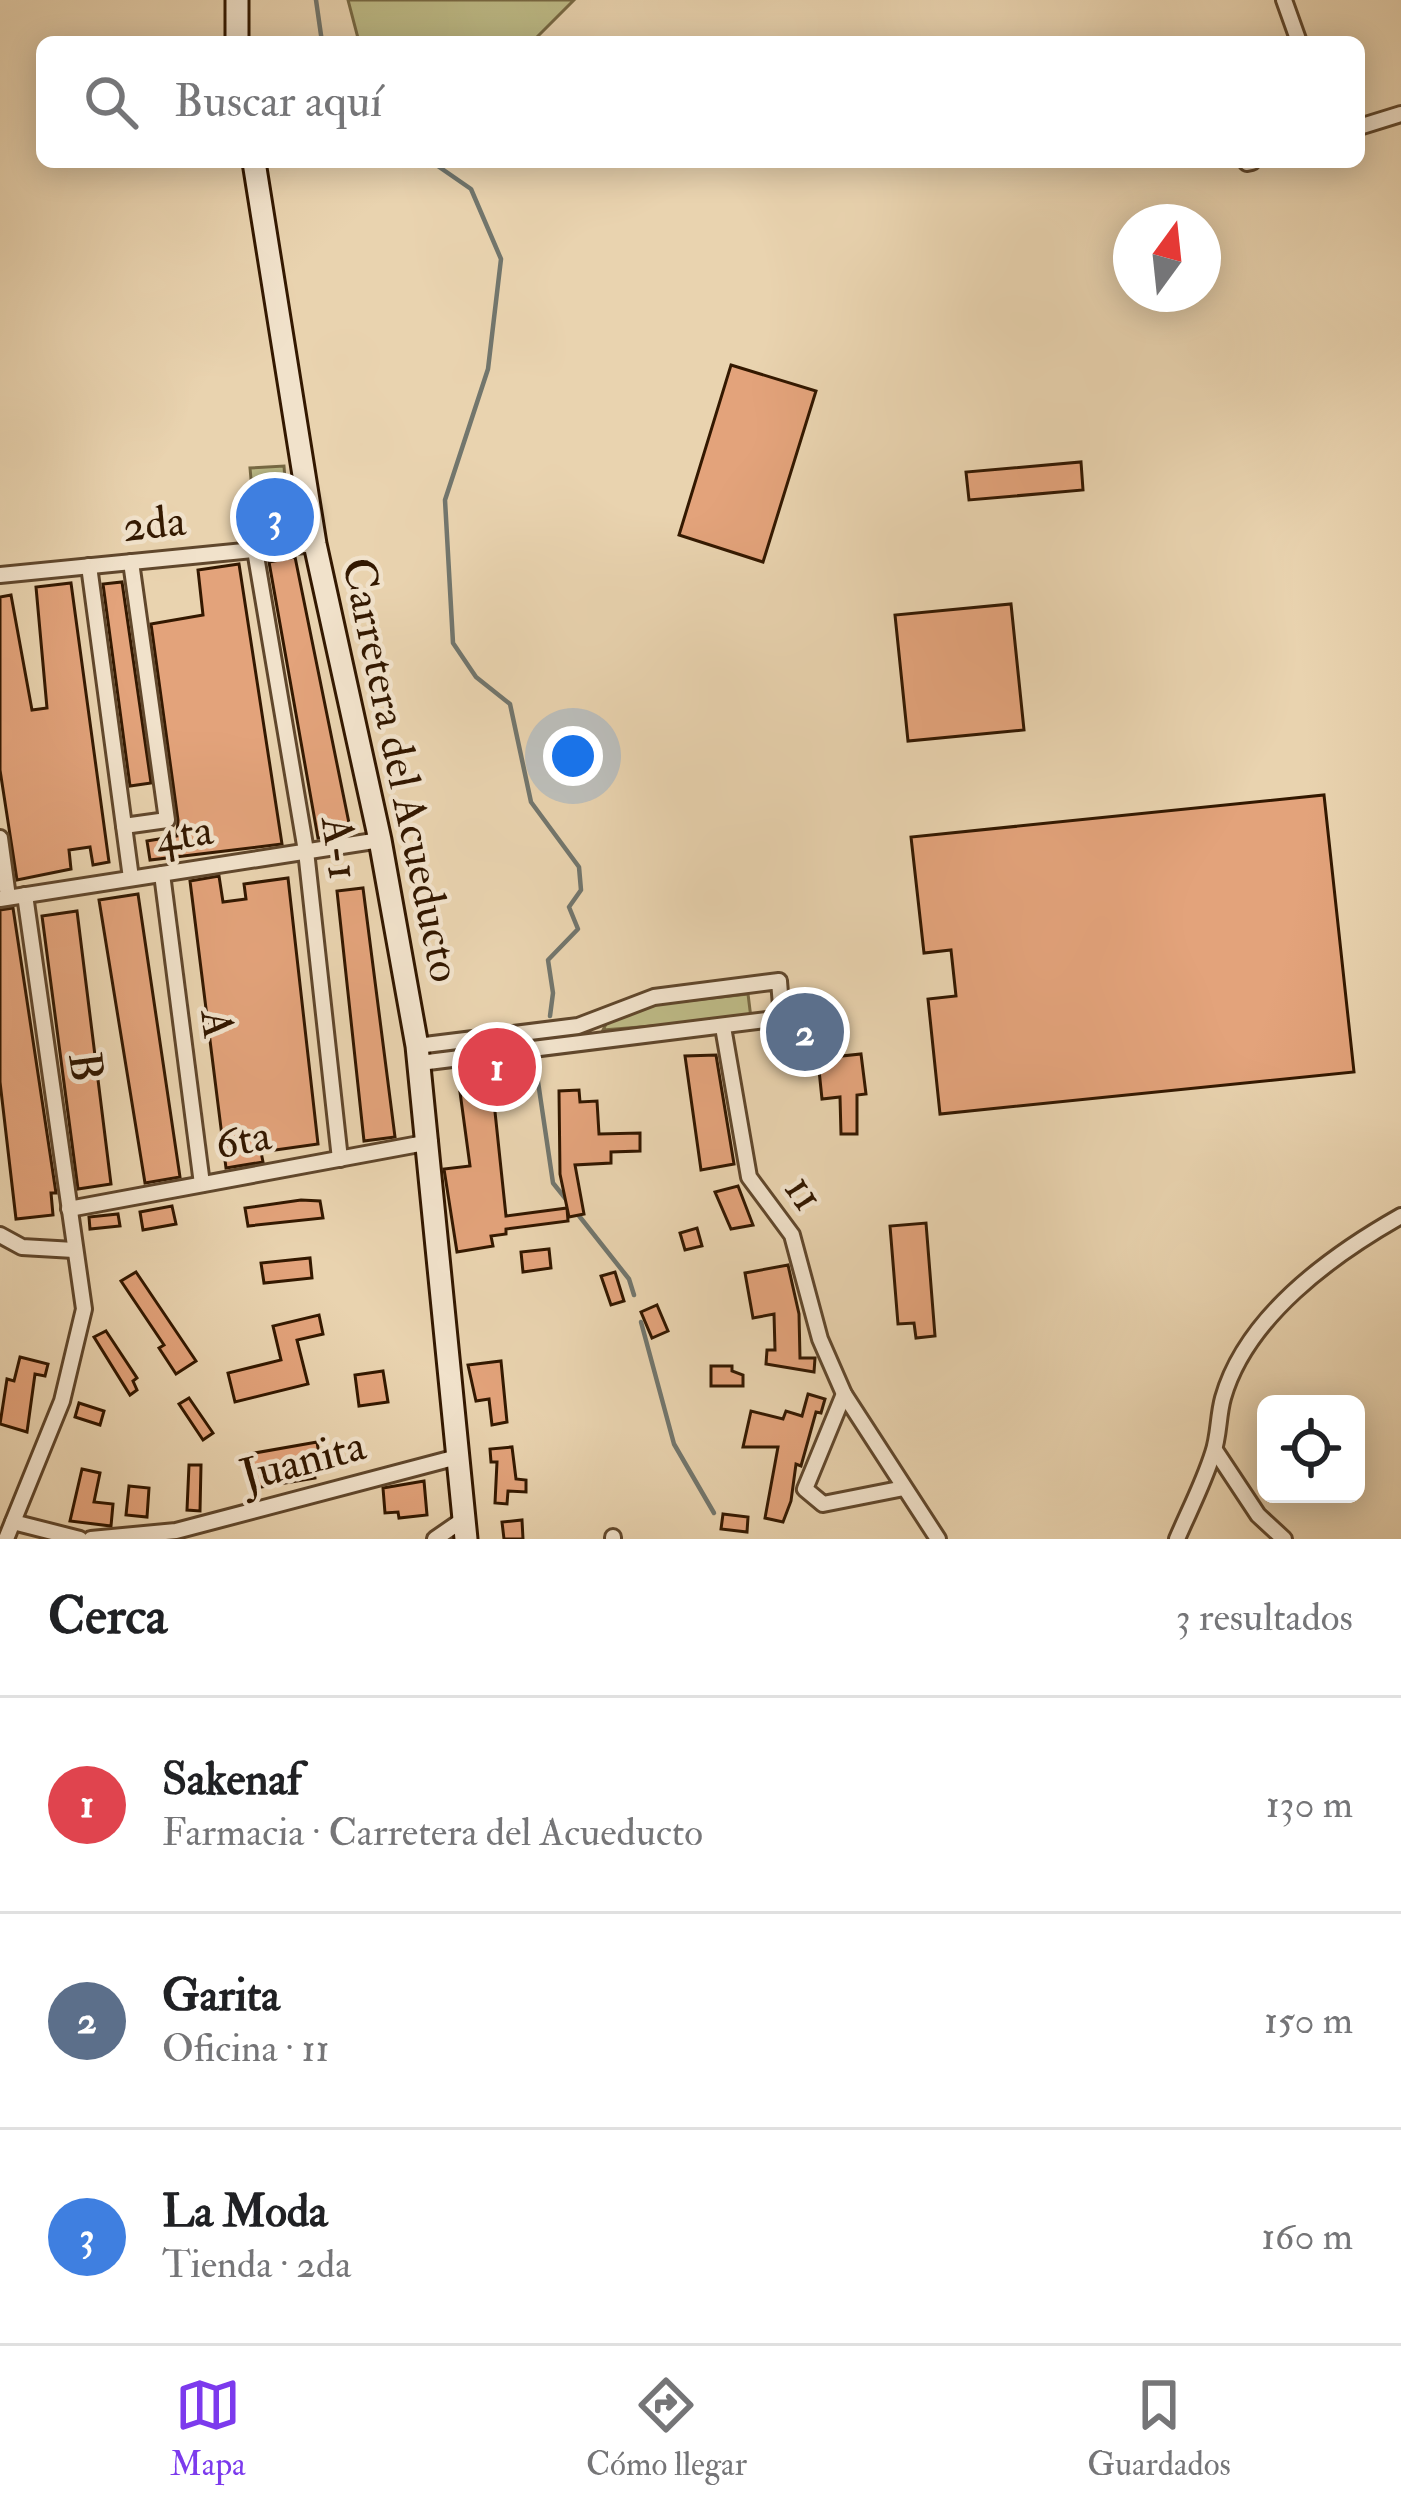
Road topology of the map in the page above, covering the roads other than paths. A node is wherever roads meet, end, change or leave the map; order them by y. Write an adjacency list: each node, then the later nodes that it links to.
1 (238, 0): 3 (street)
2 (1283, 0): 4 (street)
3 (237, 36)
4 (1297, 36)
5 (1401, 114): 6 (street)
6 (1365, 125)
7 (255, 168): 8 (street, Carretera del Acueducto)
8 (315, 544): 9 (street, 2da); 15 (street, Carretera del Acueducto)
9 (255, 550): 10 (street, 2da); 16 (street, A-1)
10 (131, 562): 11 (street, 2da); 13 (street)
11 (89, 566): 12 (street, 2da); 13 (street)
12 (0, 575)
13 (124, 826): 18 (street)
14 (0, 838): 20 (street)
15 (380, 840): 16 (street, 4ta); 22 (street, Carretera del Acueducto)
16 (306, 851): 17 (street, 4ta); 24 (street, A-1)
17 (161, 874): 18 (street, 4ta); 25 (street, A)
18 (131, 878): 19 (street, 4ta)
19 (25, 895): 20 (street, 4ta); 26 (street, B)
20 (4, 898)
21 (723, 1027): 22 (street); 22 (street); 30 (street, 11)
22 (418, 1054): 23 (street, Carretera del Acueducto)
23 (430, 1142): 24 (street, 6ta); 32 (street, Carretera del Acueducto)
24 (340, 1159): 25 (street, 6ta)
25 (202, 1184): 26 (street, 6ta)
26 (69, 1209): 29 (street, B)
27 (1401, 1216): 31 (street)
28 (0, 1235): 29 (street)
29 (74, 1250): 34 (street, B)
30 (844, 1394): 33 (street, 11); 33 (street)
31 (1215, 1450): 42 (street); 43 (street)
32 (460, 1456): 35 (street, Carretera del Acueducto); 36 (street, Juanita)
33 (904, 1488): 41 (street, 11)
34 (13, 1522): 37 (street, B); 38 (street)
35 (465, 1529): 40 (street)
36 (177, 1535): 39 (street, Juanita)
37 (6, 1539)
38 (80, 1539)
39 (91, 1539)
40 (435, 1539)
41 (938, 1539)
42 (1177, 1539)
43 (1284, 1539)

